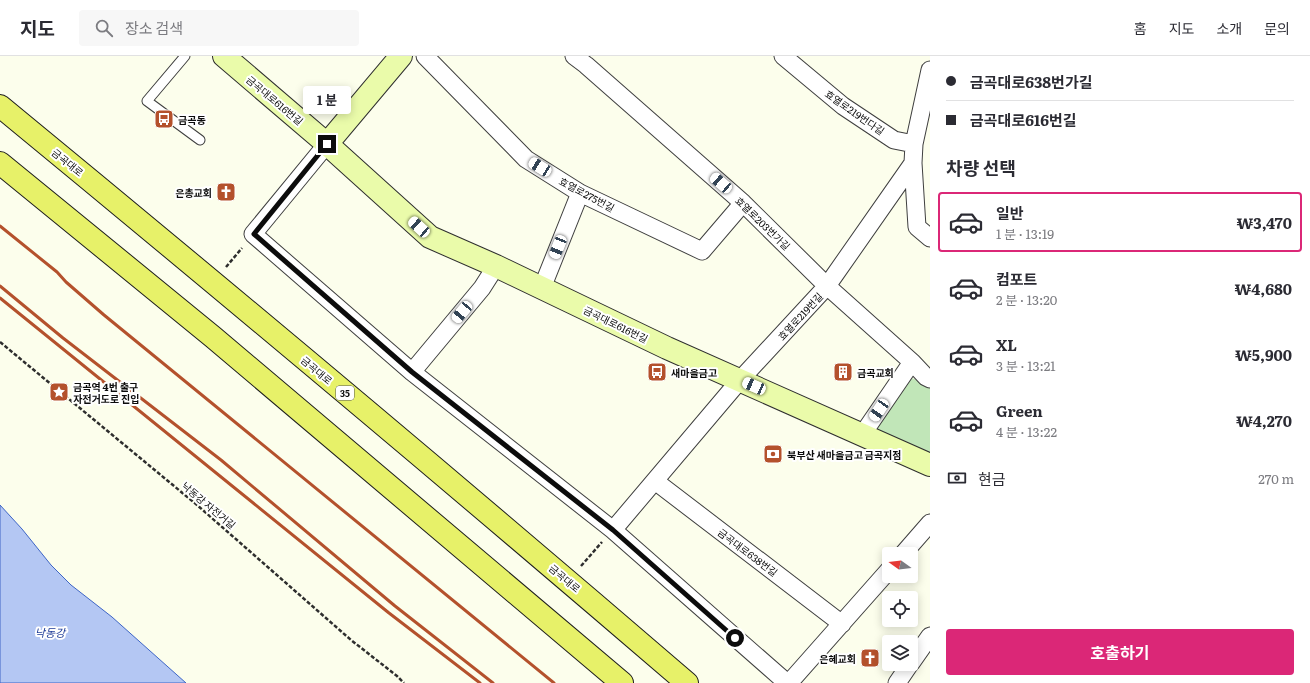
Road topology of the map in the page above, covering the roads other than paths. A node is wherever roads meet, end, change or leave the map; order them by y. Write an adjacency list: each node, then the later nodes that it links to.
1 (185, 56): 9 (lane)
2 (224, 56): 10 (street, 금곡대로616번길)
3 (401, 56): 10 (street)
4 (424, 56): 14 (street, 효열로275번길)
5 (574, 56): 15 (street, 효열로203번가길)
6 (783, 56): 11 (street, 효열로219번다길)
7 (930, 70): 11 (street)
8 (0, 106): 36 (main road, 금곡대로 / 35)
9 (200, 140)
10 (327, 144): 17 (street, 금곡대로616번길); 21 (street)
11 (914, 144): 13 (street)
12 (0, 163): 35 (main road)
13 (913, 163): 16 (street); 18 (street, 효열로219번길)
14 (580, 193): 15 (street, 효열로275번길); 19 (street)
15 (743, 203): 18 (street, 효열로203번가길)
16 (930, 238)
17 (496, 266): 19 (street, 금곡대로616번길); 21 (street)
18 (827, 286): 20 (street, 효열로203번가길); 23 (street, 효열로219번길)
19 (542, 288): 23 (street, 금곡대로616번길)
20 (912, 362): 22 (street, 효열로203번가길); 24 (street)
21 (412, 372): 28 (street)
22 (930, 379)
23 (740, 380): 24 (street, 금곡대로616번길); 26 (street, 효열로219번길)
24 (862, 434): 25 (street, 금곡대로616번길)
25 (930, 464)
26 (655, 481): 28 (street, 효열로219번길); 31 (street, 금곡대로638번길)
27 (930, 523): 29 (street)
28 (613, 530): 37 (street)
29 (909, 547)
30 (882, 578): 31 (street)
31 (842, 624): 37 (street)
32 (930, 636): 33 (street)
33 (918, 653)
34 (905, 671): 38 (street)
35 (622, 683)
36 (687, 683)
37 (788, 683)
38 (896, 683)

